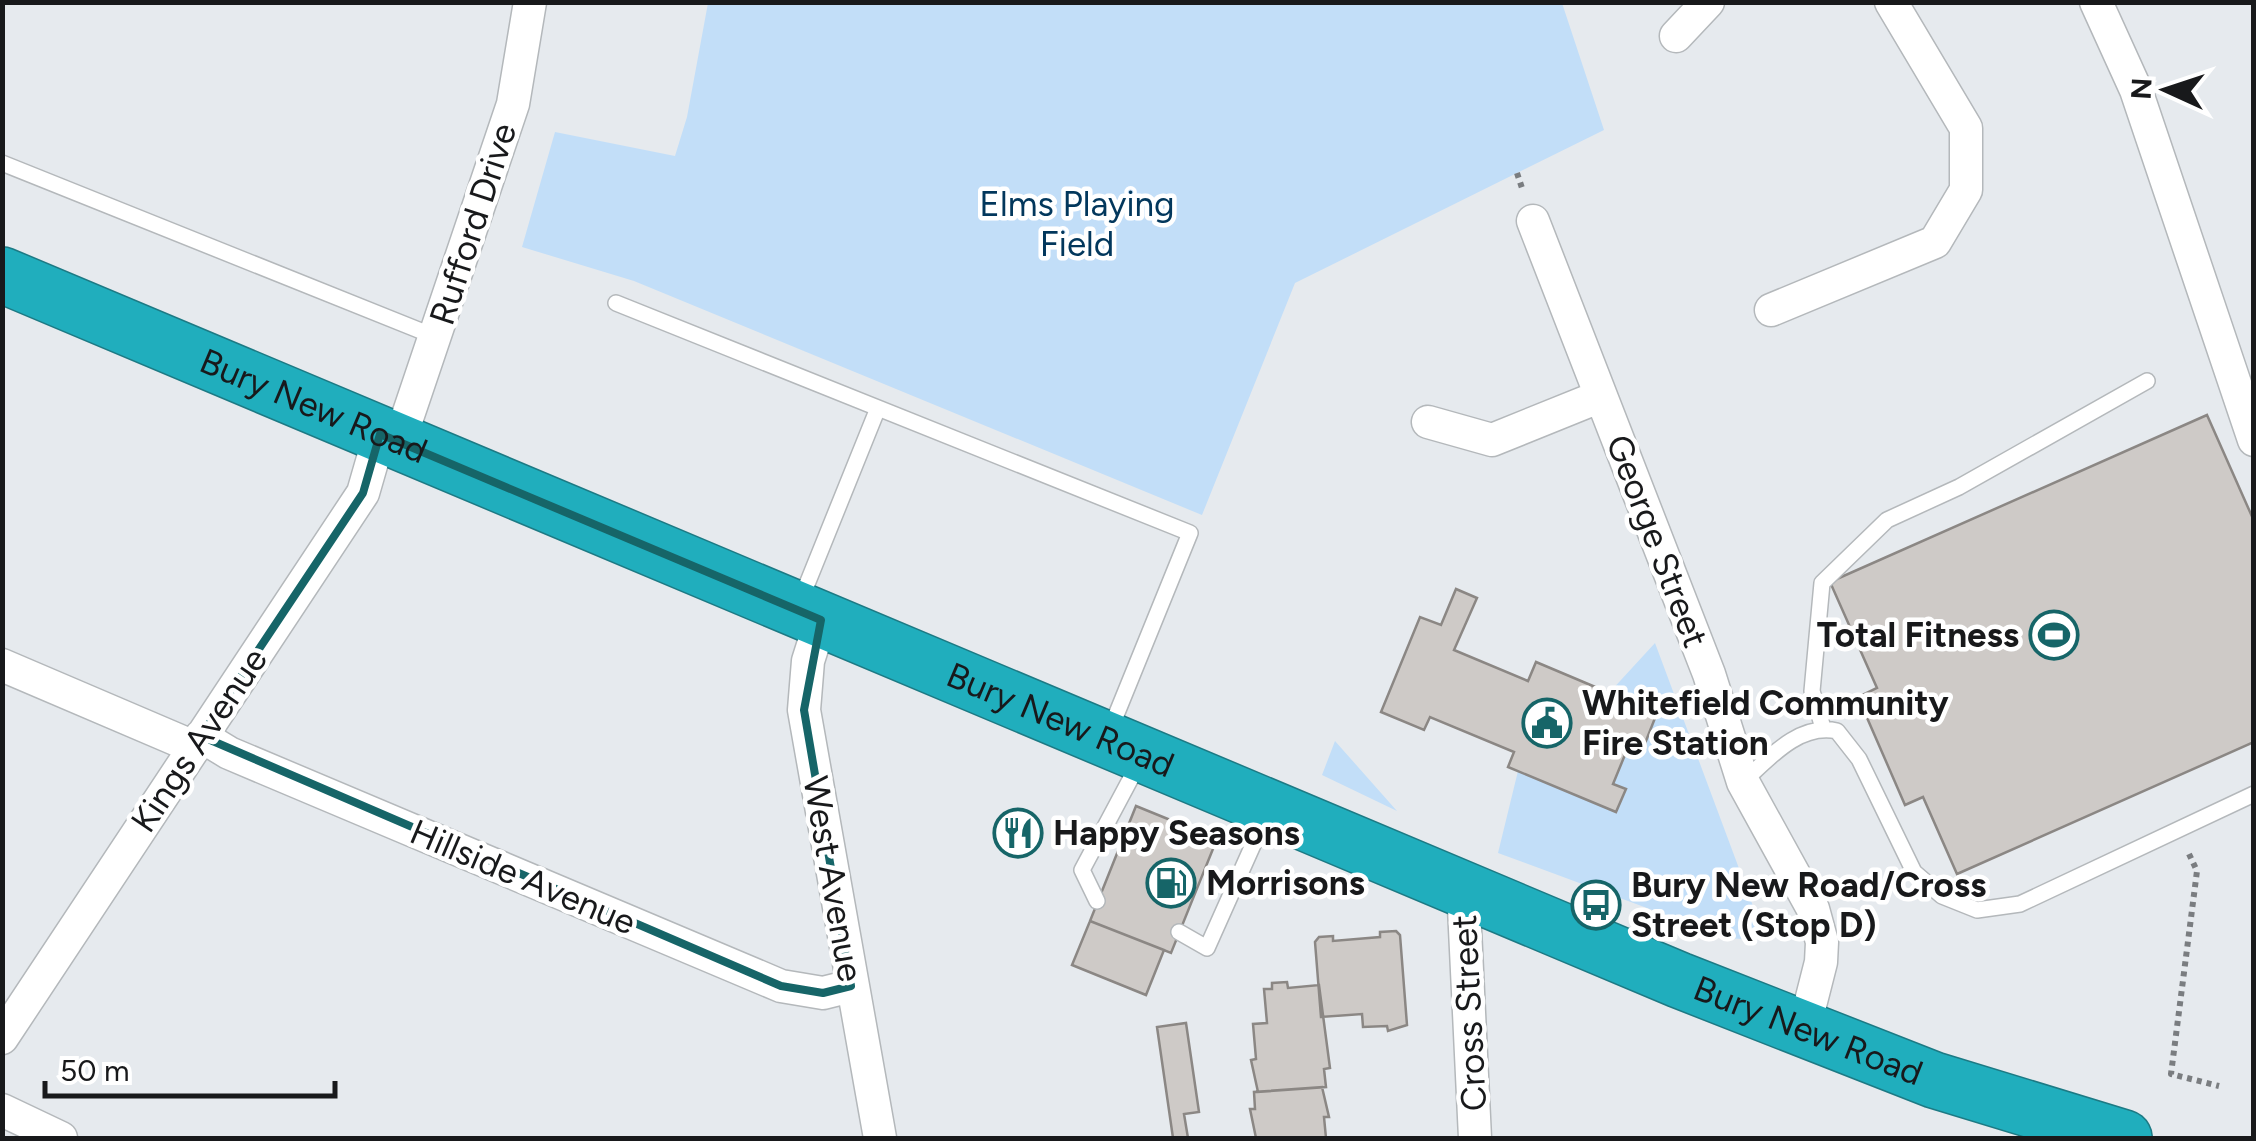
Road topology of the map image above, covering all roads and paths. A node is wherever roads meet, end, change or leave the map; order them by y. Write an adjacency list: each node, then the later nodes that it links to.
1 (530, 2): 11 (street, Rufford Drive)
2 (1708, 2): 5 (street)
3 (1891, 2): 10 (street)
4 (2096, 2): 17 (street)
5 (1676, 36)
6 (2, 163): 11 (lane)
7 (1533, 221): 13 (street, George Street)
8 (2, 276): 16 (highway, Bury New Road)
9 (616, 303): 14 (lane)
10 (1770, 310)
11 (436, 337): 16 (street, Rufford Drive)
12 (2147, 382): 20 (lane)
13 (1601, 396): 15 (street); 23 (street, George Street)
14 (878, 408): 18 (lane); 22 (lane)
15 (1428, 422)
16 (390, 438): 18 (highway, Bury New Road); 21 (street, Kings Avenue)
17 (2254, 440)
18 (809, 614): 22 (highway, Bury New Road); 30 (street, West Avenue)
19 (2, 665): 21 (street, Hillside Avenue)
20 (1822, 728): 23 (lane); 26 (lane)
21 (198, 742): 30 (street, Hillside Avenue); 32 (street, Kings Avenue)
22 (1125, 746): 25 (highway, Bury New Road); 28 (lane)
23 (1742, 782): 31 (street, George Street)
24 (2254, 794): 26 (lane)
25 (1271, 805): 27 (highway, Bury New Road); 29 (lane)
26 (2182, 826): 33 (path)
27 (1463, 887): 31 (highway, Bury New Road); 37 (street, Cross Street)
28 (1097, 901)
29 (1179, 932)
30 (852, 986): 36 (street, West Avenue)
31 (1804, 1028): 38 (highway, Bury New Road)
32 (2, 1038)
33 (2219, 1086)
34 (2, 1110): 35 (street)
35 (60, 1138)
36 (880, 1138)
37 (1475, 1138)
38 (2124, 1138)

